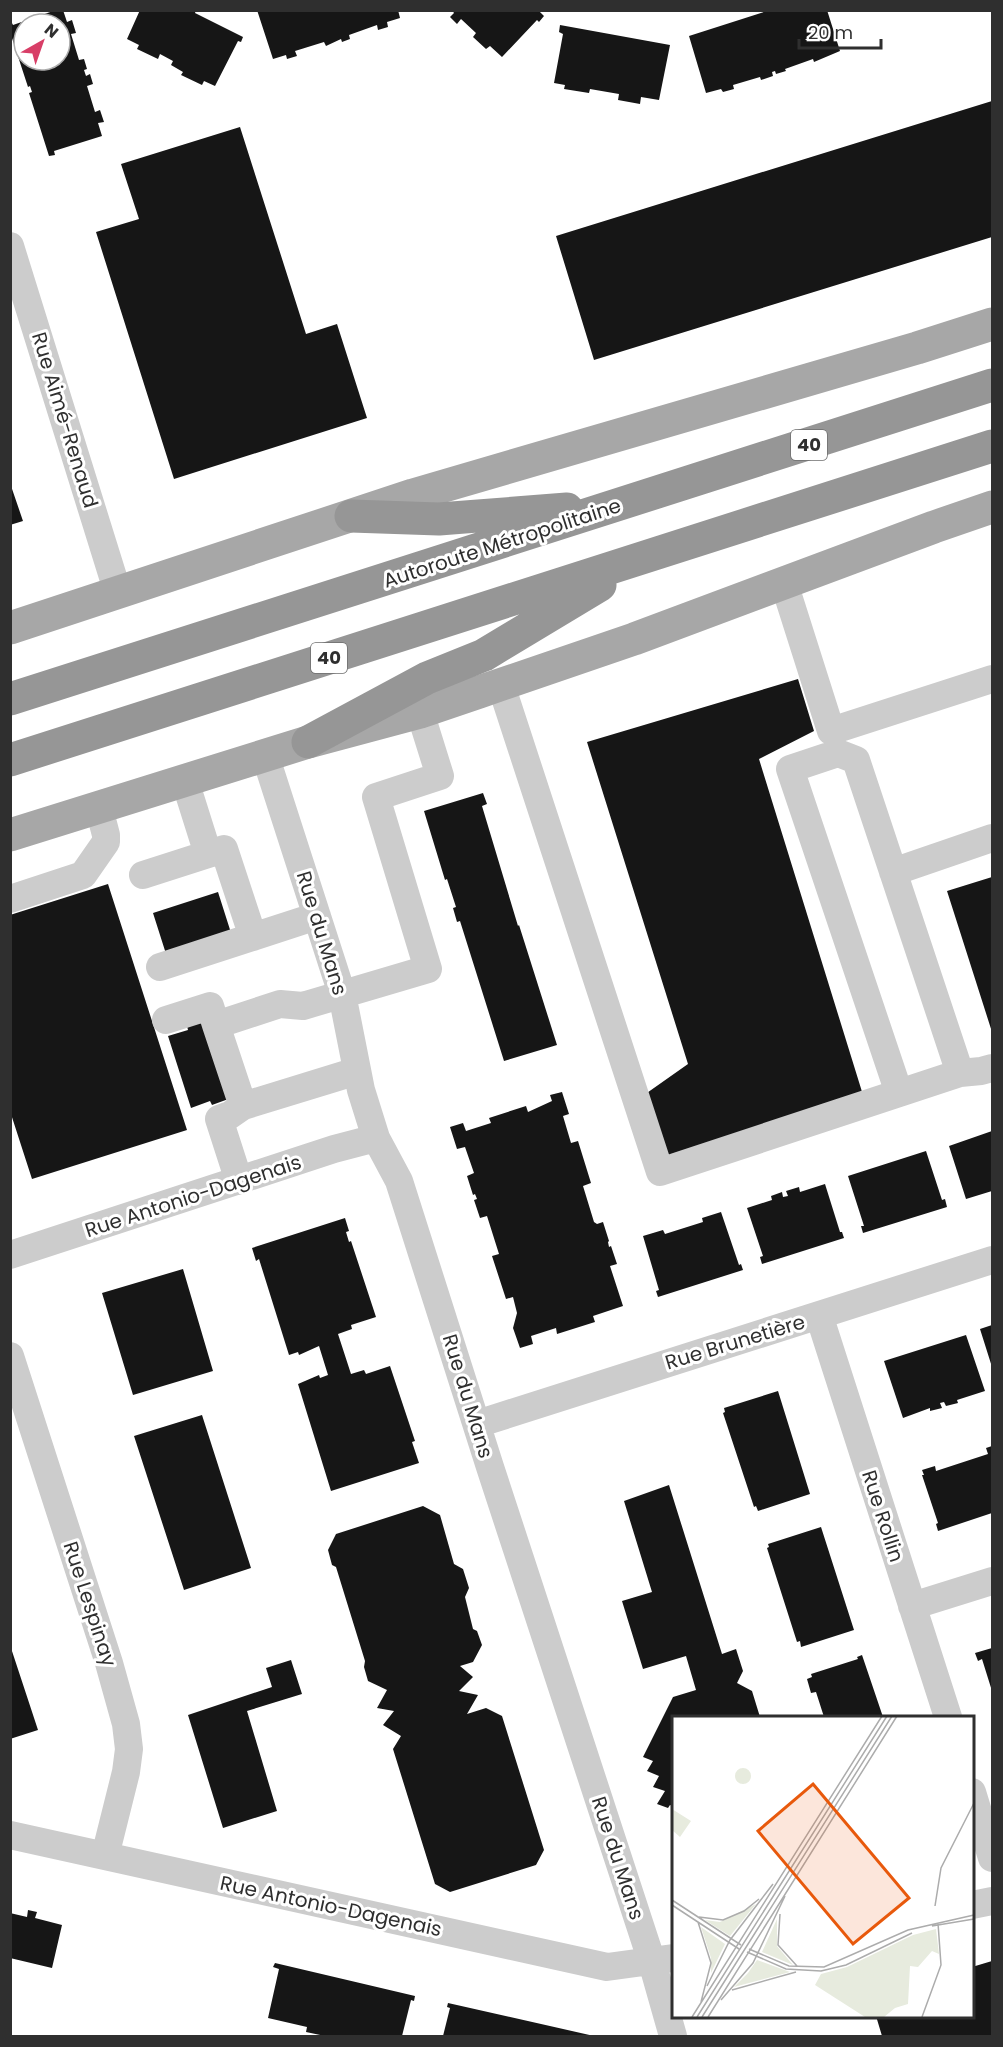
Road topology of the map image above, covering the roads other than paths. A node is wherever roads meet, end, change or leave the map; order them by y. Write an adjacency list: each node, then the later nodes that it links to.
1 (10, 246): 10 (street, Rue Aimé-Renaud)
2 (993, 324): 7 (main road)
3 (993, 385): 5 (highway, Autoroute Métropolitaine / 40)
4 (993, 446): 8 (highway, 40)
5 (625, 504): 7 (highway); 14 (highway, Autoroute Métropolitaine / 40)
6 (993, 507): 9 (main road)
7 (351, 516): 10 (main road)
8 (648, 556): 16 (highway); 19 (highway, 40)
9 (784, 583): 13 (main road); 17 (street)
10 (118, 593): 11 (main road)
11 (10, 628)
12 (993, 679): 17 (street)
13 (501, 685): 15 (main road); 37 (street)
14 (10, 699)
15 (420, 712): 16 (main road); 31 (street)
16 (308, 742): 18 (main road)
17 (834, 742): 25 (street); 37 (street)
18 (265, 755): 20 (main road); 28 (street, Rue du Mans)
19 (10, 760)
20 (185, 781): 21 (main road); 24 (street)
21 (99, 808): 22 (main road); 27 (street)
22 (10, 836)
23 (993, 838): 25 (street)
24 (208, 854): 26 (street); 29 (street)
25 (893, 872): 36 (street)
26 (143, 874)
27 (10, 899)
28 (317, 916): 29 (street); 31 (street, Rue du Mans)
29 (253, 937): 30 (street)
30 (160, 967)
31 (342, 994): 33 (street); 35 (street, Rue du Mans)
32 (166, 1020): 33 (street)
33 (216, 1025): 38 (street)
34 (993, 1068): 36 (street)
35 (357, 1071): 38 (street); 39 (street, Rue du Mans)
36 (960, 1073): 37 (street)
37 (899, 1093)
38 (243, 1106): 40 (street)
39 (376, 1138): 40 (street, Rue Antonio-Dagenais); 45 (street, Rue du Mans)
40 (239, 1181): 41 (street, Rue Antonio-Dagenais)
41 (13, 1247)
42 (993, 1260): 43 (street, Rue Brunetière)
43 (819, 1315): 45 (street, Rue Brunetière); 47 (street, Rue Rollin)
44 (10, 1356): 51 (street, Rue Lespinay)
45 (477, 1424): 55 (street, Rue du Mans)
46 (993, 1581): 47 (street)
47 (912, 1606): 48 (street, Rue Rollin)
48 (948, 1716)
49 (973, 1795): 52 (street)
50 (10, 1835): 51 (street, Rue Antonio-Dagenais)
51 (105, 1856): 55 (street, Rue Antonio-Dagenais)
52 (993, 1858)
53 (993, 1901): 54 (street)
54 (973, 1905)
55 (663, 1960): 56 (street, Rue du Mans)
56 (674, 2037)

